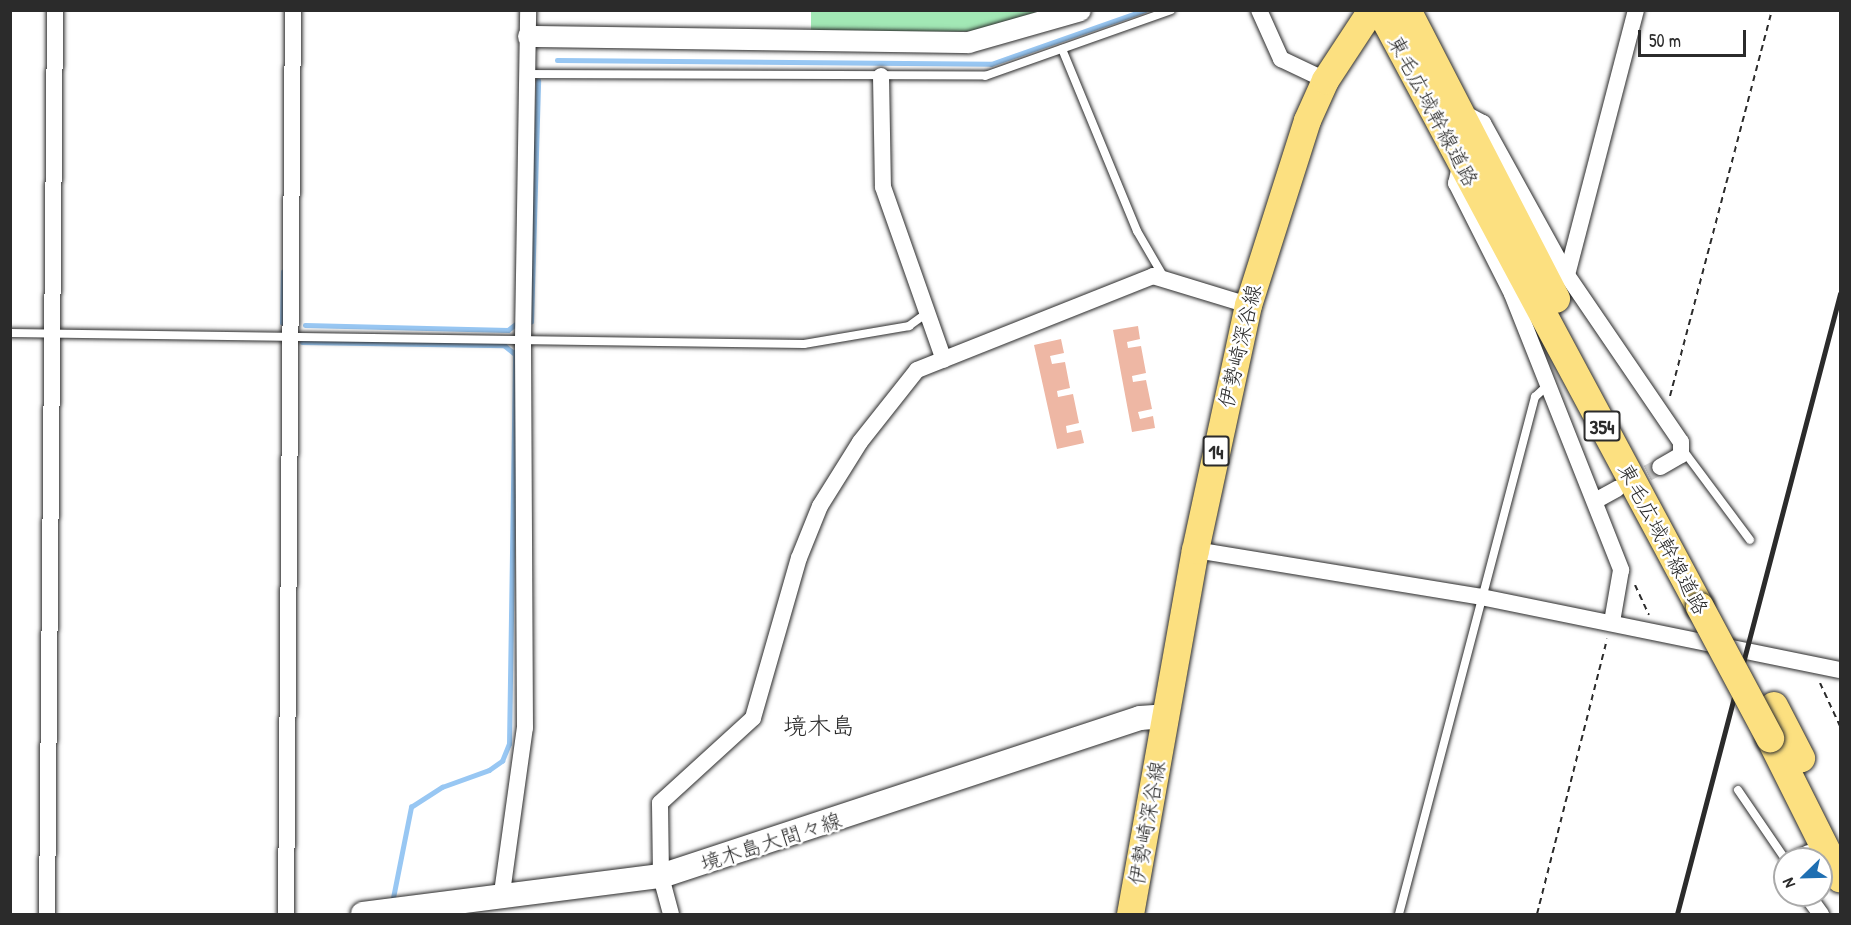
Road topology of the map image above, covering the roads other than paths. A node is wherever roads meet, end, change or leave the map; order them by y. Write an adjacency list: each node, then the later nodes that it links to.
1 (55, 10): 23 (street)
2 (293, 10): 24 (street)
3 (528, 10): 11 (street)
4 (1080, 10): 11 (street)
5 (1171, 10): 12 (lane)
6 (1259, 10): 15 (street)
7 (1371, 10): 15 (main road, 伊勢崎深谷線 / 14)
8 (1380, 10): 17 (highway, 東毛広域幹線道路 / 354)
9 (1407, 10): 16 (highway, 東毛広域幹線道路 / 354)
10 (1636, 10): 19 (street)
11 (528, 36): 13 (street)
12 (1062, 49): 14 (lane); 18 (lane)
13 (526, 74): 14 (lane); 25 (street)
14 (881, 76): 21 (street)
15 (1325, 80): 20 (main road, 伊勢崎深谷線 / 14)
16 (1459, 110): 19 (street); 35 (highway, 東毛広域幹線道路 / 354)
17 (1461, 162): 27 (street); 35 (highway, 東毛広域幹線道路 / 354)
18 (1162, 274): 20 (street); 26 (street)
19 (1567, 275): 28 (street)
20 (1248, 305): 33 (main road, 伊勢崎深谷線 / 14)
21 (930, 310): 25 (lane); 26 (street)
22 (10, 333): 23 (lane)
23 (52, 334): 24 (lane); 46 (street)
24 (289, 334): 25 (lane); 47 (street)
25 (522, 339): 44 (street)
26 (944, 360): 42 (street)
27 (1549, 384): 31 (street); 34 (lane)
28 (1683, 450): 29 (street); 32 (lane)
29 (1660, 467)
30 (1617, 489): 31 (street)
31 (1594, 501): 36 (street)
32 (1749, 540)
33 (1195, 550): 34 (street); 38 (main road, 伊勢崎深谷線 / 14)
34 (1481, 597): 36 (street); 51 (lane)
35 (1706, 600): 40 (highway, 東毛広域幹線道路 / 354); 43 (highway, 東毛広域幹線道路 / 354, bridge)
36 (1612, 622): 37 (street)
37 (1840, 670)
38 (1166, 716): 42 (main road, 境木島大間々線); 50 (main road, 伊勢崎深谷線 / 14)
39 (1737, 790): 41 (lane)
40 (1840, 835)
41 (1777, 847)
42 (661, 876): 44 (main road, 境木島大間々線); 49 (street)
43 (1840, 878)
44 (501, 900): 45 (main road, 境木島大間々線)
45 (400, 912): 48 (main road, 境木島大間々線)
46 (47, 915)
47 (286, 915)
48 (363, 915)
49 (671, 915)
50 (1130, 915)
51 (1400, 915)

